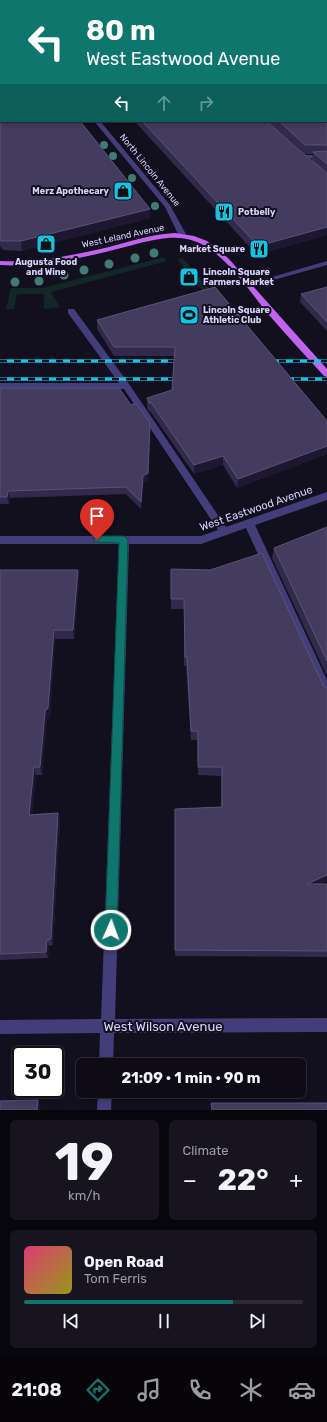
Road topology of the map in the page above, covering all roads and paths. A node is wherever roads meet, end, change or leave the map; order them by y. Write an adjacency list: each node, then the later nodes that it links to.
1 (97, 122): 6 (street, North Lincoln Avenue)
2 (296, 152): 3 (street)
3 (301, 157): 4 (street); 5 (street)
4 (327, 157)
5 (312, 166)
6 (183, 236): 8 (main road, West Leland Avenue); 9 (main road, West Leland Avenue)
7 (327, 263): 9 (street)
8 (0, 264)
9 (249, 284): 11 (main road)
10 (71, 311): 13 (street)
11 (325, 370)
12 (0, 386): 13 (street)
13 (126, 386): 16 (street)
14 (327, 496): 15 (street, West Eastwood Avenue)
15 (249, 523): 16 (street, West Eastwood Avenue); 19 (street)
16 (224, 532): 18 (street, West Eastwood Avenue)
17 (0, 540): 18 (street, West Eastwood Avenue)
18 (124, 540): 21 (street)
19 (327, 692)
20 (327, 1025): 21 (street, West Wilson Avenue)
21 (107, 1026): 22 (street, West Wilson Avenue); 23 (street)
22 (0, 1027)
23 (106, 1058)
24 (105, 1098): 25 (street)
25 (104, 1110)

